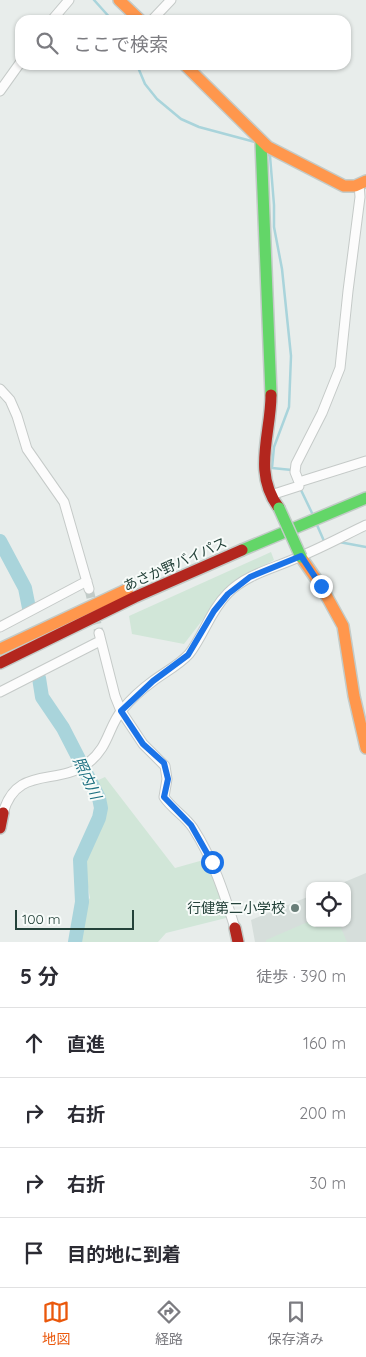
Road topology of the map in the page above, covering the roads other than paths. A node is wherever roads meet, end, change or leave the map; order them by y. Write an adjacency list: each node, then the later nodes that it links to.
1 (69, 0): 4 (street)
2 (119, 0): 5 (main road)
3 (171, 0): 6 (street)
4 (56, 15)
5 (135, 15)
6 (157, 15)
7 (16, 70): 9 (street)
8 (190, 70): 10 (main road)
9 (0, 91)
10 (261, 142): 11 (main road); 16 (main road)
11 (363, 183): 14 (street)
12 (0, 389): 24 (street)
13 (366, 461): 14 (street)
14 (299, 482): 16 (street)
15 (366, 486): 18 (main road)
16 (271, 494): 23 (main road, bridge)
17 (366, 498): 26 (main road, あさか野バイパス)
18 (324, 503)
19 (299, 513): 20 (main road)
20 (275, 523)
21 (366, 525): 23 (street)
22 (251, 534): 25 (main road, あさか野バイパス)
23 (301, 556): 28 (street); 29 (main road)
24 (0, 627)
25 (0, 649)
26 (0, 663)
27 (0, 692): 28 (street)
28 (121, 711): 30 (street); 32 (street)
29 (366, 748)
30 (2, 813): 31 (main road)
31 (0, 828)
32 (235, 928): 33 (main road)
33 (238, 942)

